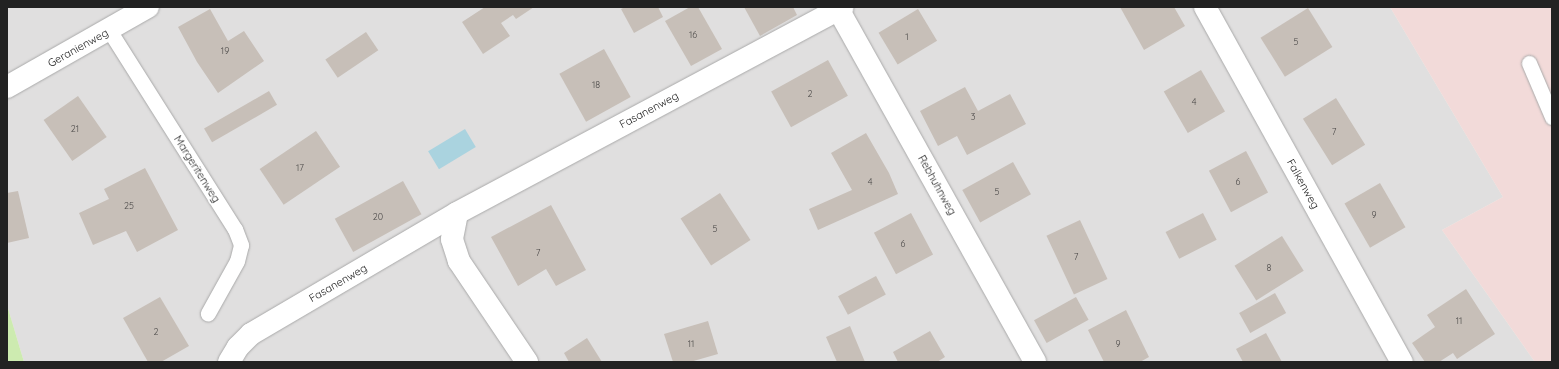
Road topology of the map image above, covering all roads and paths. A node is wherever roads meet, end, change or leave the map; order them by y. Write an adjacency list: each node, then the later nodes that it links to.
1 (148, 7): 4 (street, Geranienweg)
2 (1205, 7): 13 (street, Falkenweg)
3 (840, 8): 8 (street, Fasanenweg); 12 (street, Rebhuhnweg)
4 (109, 30): 6 (street, Geranienweg); 9 (lane, Margeritenweg)
5 (1529, 63): 7 (lane)
6 (7, 87)
7 (1552, 116)
8 (457, 213): 10 (street, Fasanenweg); 11 (street)
9 (208, 312)
10 (229, 362)
11 (527, 362)
12 (1035, 362)
13 (1402, 362)

